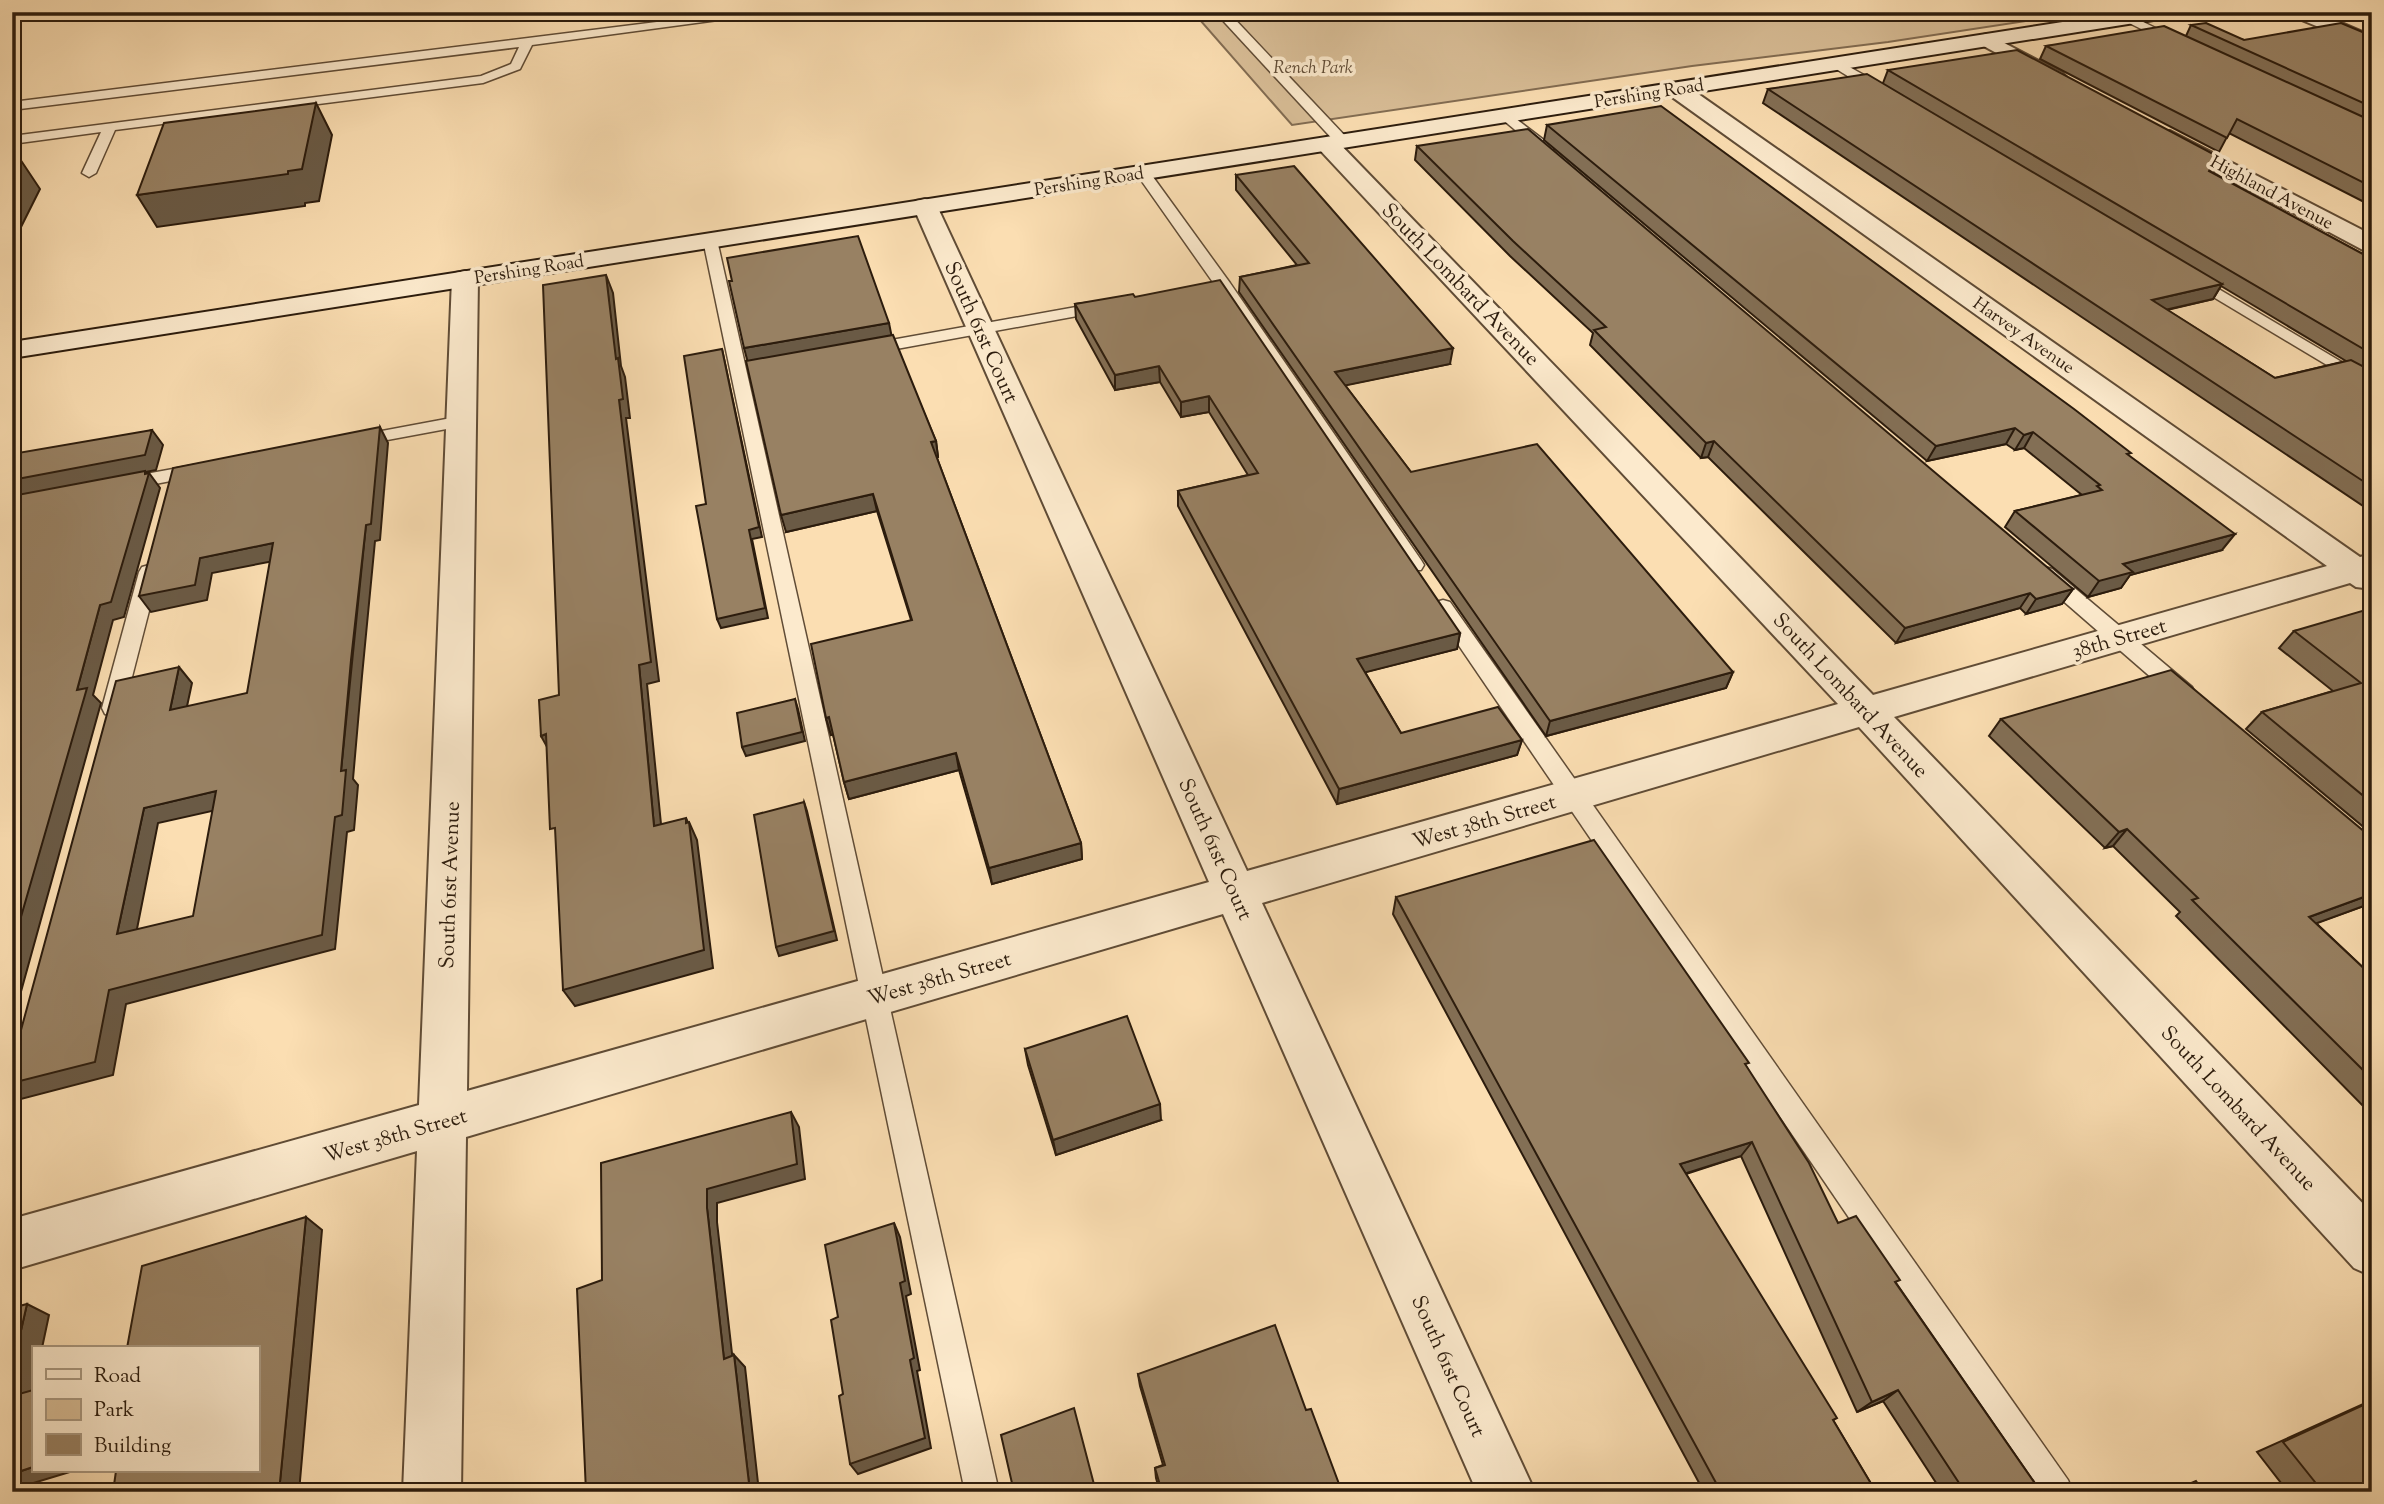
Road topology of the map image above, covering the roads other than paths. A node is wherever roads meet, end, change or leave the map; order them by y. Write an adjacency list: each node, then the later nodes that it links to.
1 (1221, 12): 19 (lane)
2 (2166, 12): 5 (street, Pershing Road)
3 (2299, 12): 8 (street)
4 (729, 16): 7 (lane)
5 (2127, 18): 6 (street, Pershing Road); 9 (lane)
6 (1987, 40): 10 (street, Pershing Road); 12 (street)
7 (527, 42): 14 (lane); 16 (lane)
8 (2372, 43)
9 (2186, 46)
10 (1837, 64): 11 (street, Pershing Road); 13 (lane)
11 (1676, 89): 15 (street, Pershing Road); 41 (street, Harvey Avenue)
12 (2080, 90)
13 (1891, 97)
14 (12, 106)
15 (1507, 116): 19 (street, Pershing Road); 20 (lane)
16 (110, 127): 18 (lane); 21 (lane)
17 (2153, 129): 25 (street, Highland Avenue)
18 (12, 139)
19 (1334, 143): 22 (street, Pershing Road); 44 (street, South Lombard Avenue)
20 (1564, 164)
21 (89, 173)
22 (1143, 173): 23 (street, Pershing Road); 46 (lane)
23 (925, 206): 24 (street, Pershing Road); 29 (street, South 61st Court)
24 (710, 240): 27 (street, Pershing Road); 48 (lane)
25 (2372, 245)
26 (2173, 267): 32 (lane)
27 (465, 279): 30 (street, Pershing Road); 33 (street, South 61st Avenue)
28 (1116, 305): 29 (lane)
29 (981, 330): 31 (lane); 47 (street, South 61st Court)
30 (12, 349)
31 (846, 353)
32 (2372, 387)
33 (461, 421): 34 (lane); 49 (street, South 61st Avenue)
34 (339, 444)
35 (216, 467): 36 (lane)
36 (175, 475): 37 (lane); 38 (lane)
37 (107, 488)
38 (168, 501)
39 (154, 555): 45 (lane)
40 (2029, 561): 42 (lane)
41 (2366, 572): 42 (street, 38th Street)
42 (2119, 638): 43 (lane); 44 (street, 38th Street)
43 (2203, 709)
44 (1867, 711): 46 (street, West 38th Street); 51 (street, South Lombard Avenue)
45 (108, 728)
46 (1571, 796): 47 (street, West 38th Street); 55 (lane)
47 (1235, 892): 48 (street, West 38th Street); 54 (street, South 61st Court)
48 (874, 997): 49 (street, West 38th Street); 53 (lane)
49 (442, 1121): 50 (street, West 38th Street); 52 (street, South 61st Avenue)
50 (12, 1245)
51 (2372, 1250)
52 (432, 1492)
53 (982, 1492)
54 (1506, 1492)
55 (2056, 1492)

